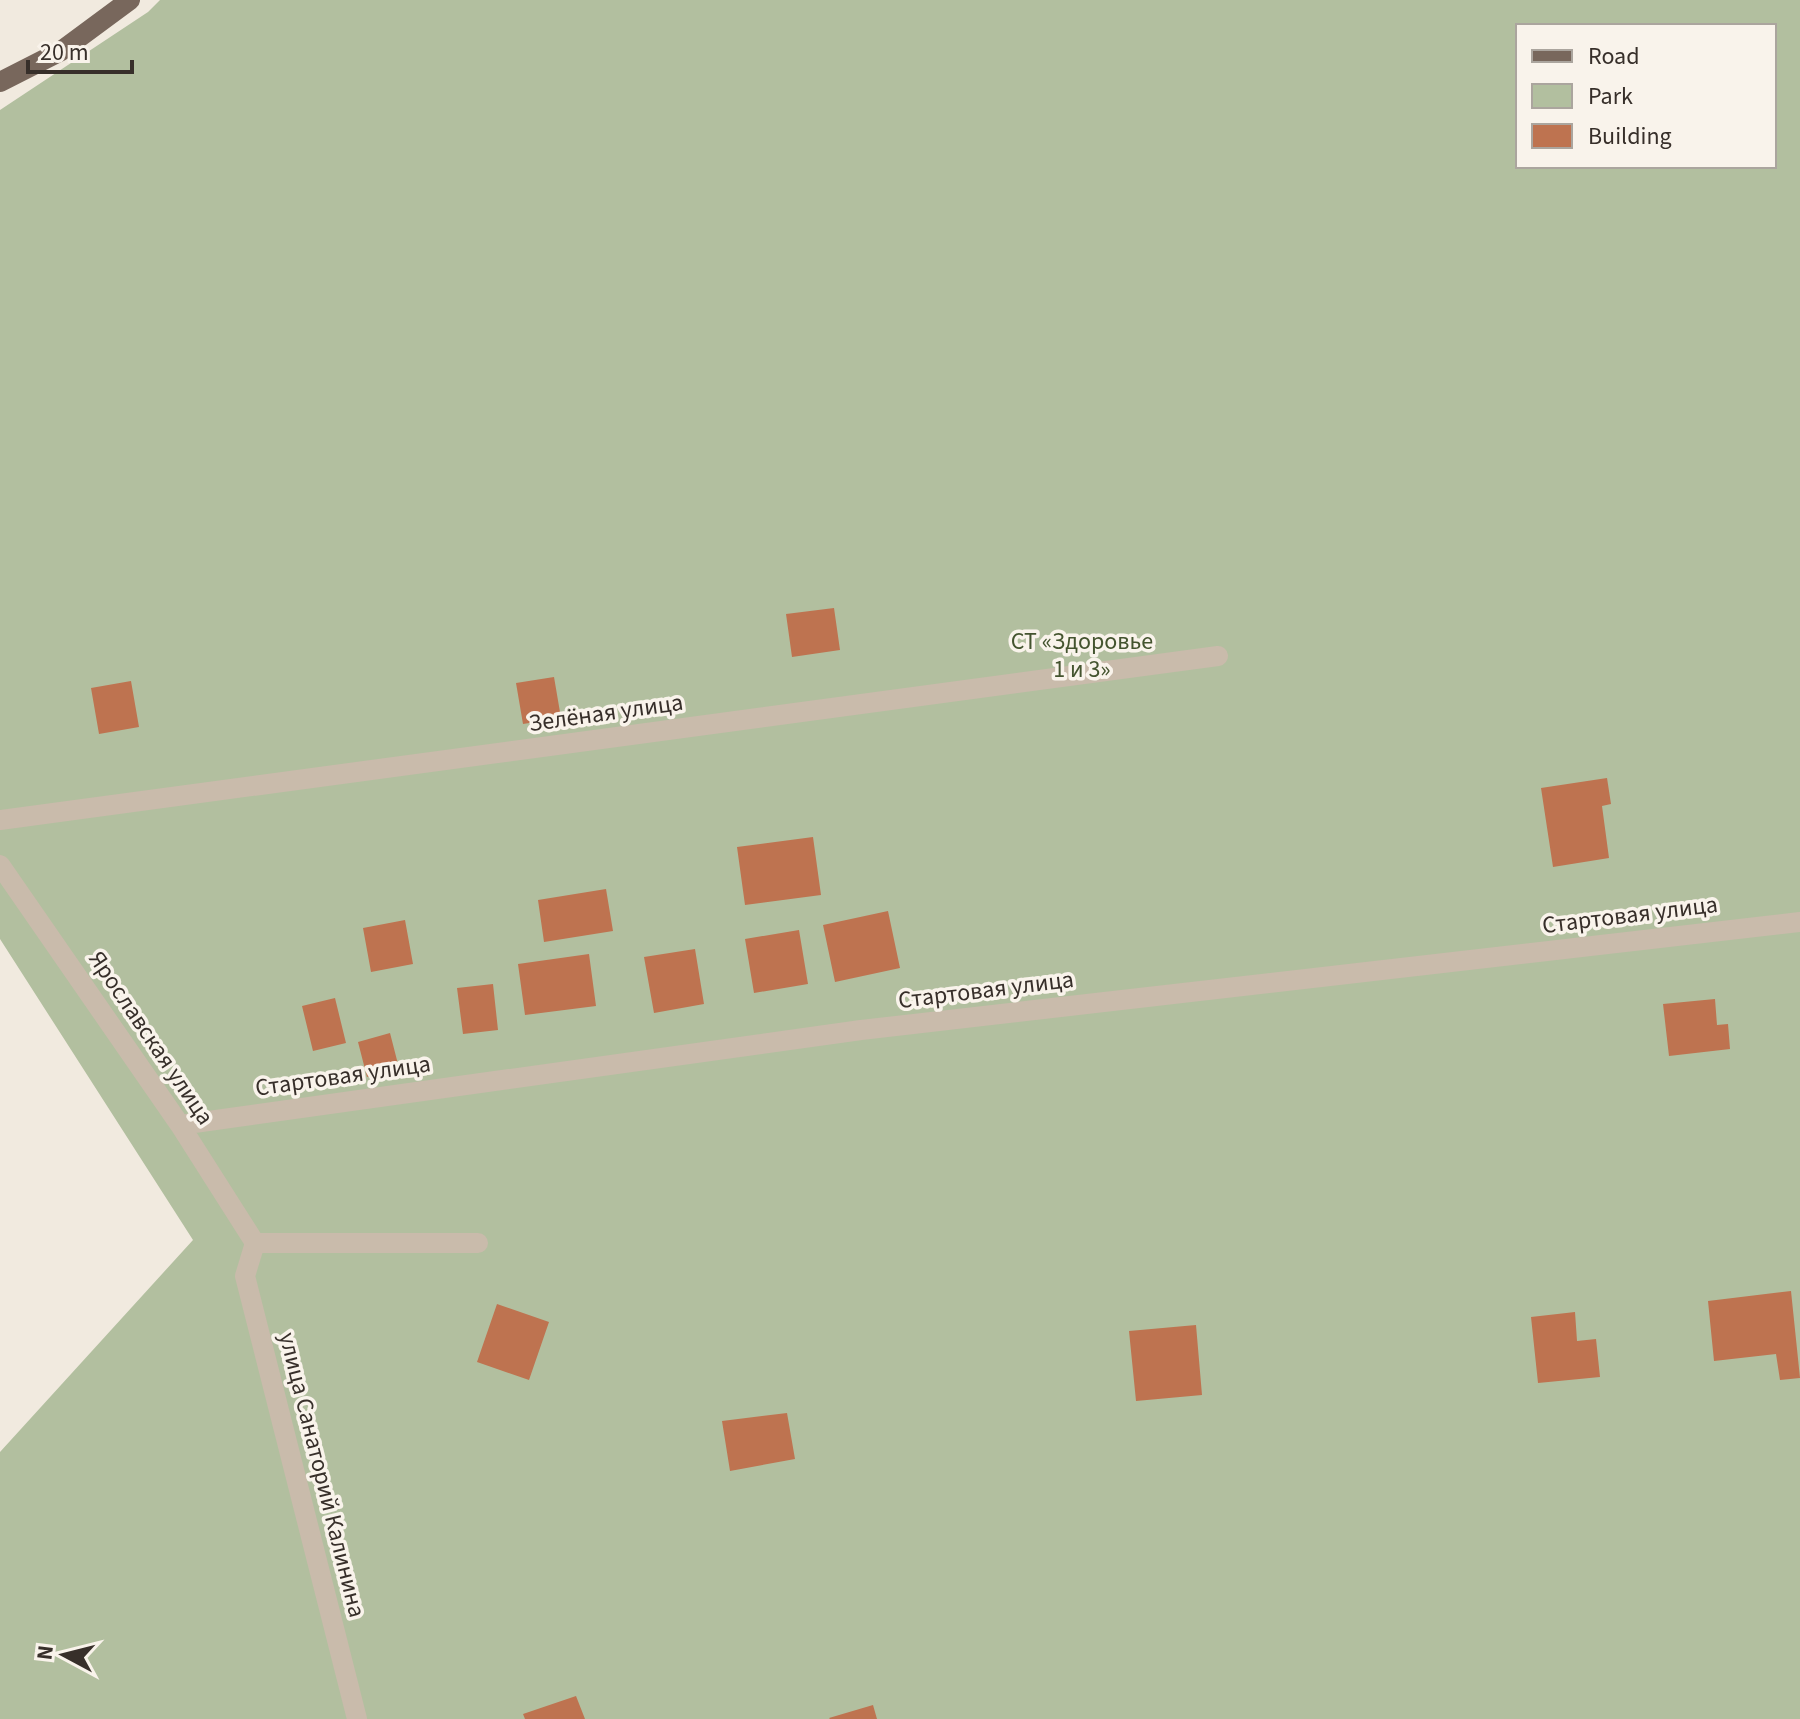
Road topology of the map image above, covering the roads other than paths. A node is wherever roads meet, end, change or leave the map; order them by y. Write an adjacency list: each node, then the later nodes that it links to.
1 (130, 0): 2 (main road)
2 (0, 82)
3 (1218, 656): 4 (street, Зелёная улица)
4 (0, 820)
5 (0, 865): 7 (street, Ярославская улица)
6 (1800, 922): 7 (street, Стартовая улица)
7 (180, 1125): 8 (street, Ярославская улица)
8 (255, 1243): 9 (street); 10 (street, улица Санаторий Калинина)
9 (478, 1243)
10 (357, 1719)

